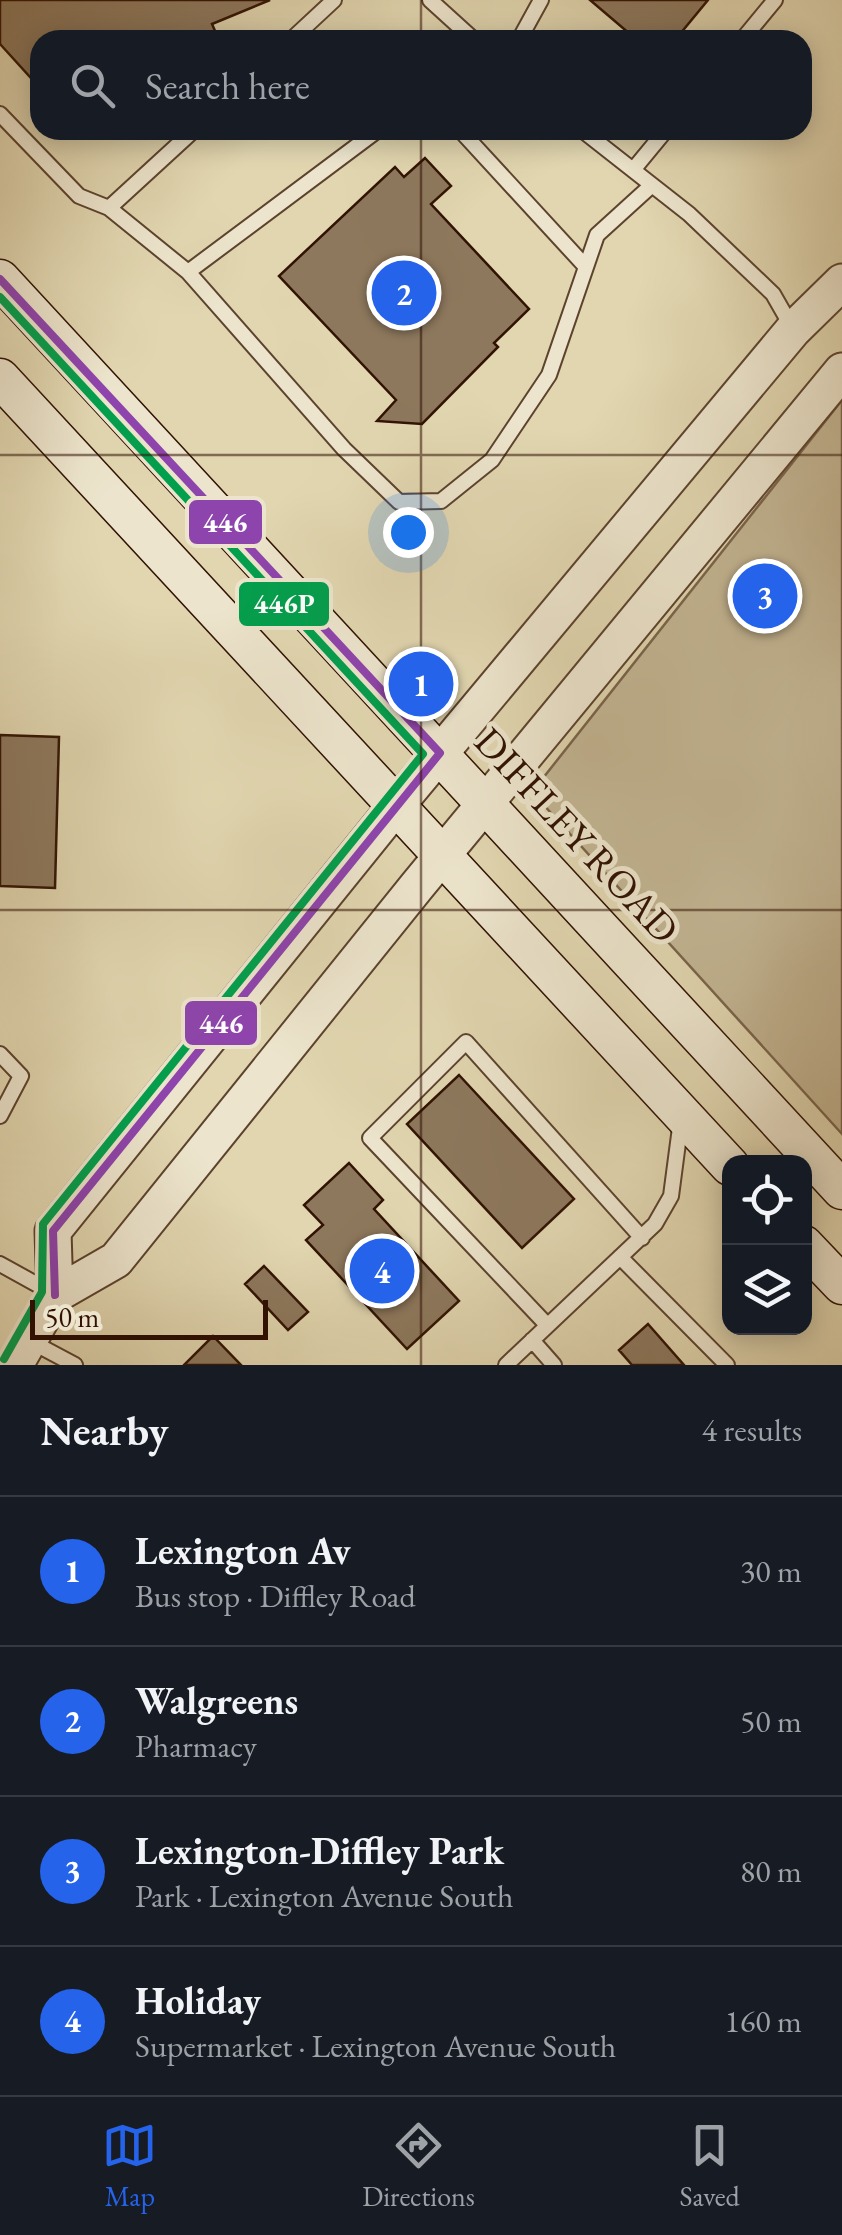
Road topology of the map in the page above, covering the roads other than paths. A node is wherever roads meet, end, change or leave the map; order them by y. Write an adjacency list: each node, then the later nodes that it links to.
1 (334, 0): 5 (lane)
2 (430, 0): 6 (lane)
3 (541, 0): 7 (lane)
4 (775, 0): 8 (lane)
5 (302, 30)
6 (463, 30)
7 (524, 30)
8 (750, 30)
9 (0, 114): 17 (lane)
10 (183, 140): 17 (lane)
11 (365, 140): 19 (lane)
12 (477, 140): 18 (lane)
13 (595, 140): 15 (lane)
14 (658, 140): 15 (lane)
15 (633, 170): 16 (lane)
16 (652, 185): 18 (lane); 22 (lane)
17 (109, 208): 19 (lane)
18 (586, 267): 19 (lane)
19 (188, 272)
20 (0, 279): 25 (main road, DIFFLEY ROAD)
21 (842, 282): 22 (street)
22 (794, 330): 25 (street)
23 (842, 371): 26 (street)
24 (0, 378): 27 (main road)
25 (440, 754): 26 (main road, DIFFLEY ROAD); 27 (street)
26 (487, 804): 28 (street); 33 (main road, DIFFLEY ROAD)
27 (396, 806): 28 (main road); 39 (street)
28 (442, 856): 31 (main road); 39 (street)
29 (0, 1054): 30 (lane)
30 (0, 1116)
31 (682, 1116): 32 (main road); 34 (lane)
32 (722, 1158)
33 (842, 1190)
34 (642, 1238): 36 (lane); 40 (lane)
35 (812, 1253): 38 (main road)
36 (620, 1256): 40 (lane); 46 (lane)
37 (0, 1264): 39 (lane)
38 (842, 1285)
39 (54, 1295): 42 (street)
40 (547, 1325): 41 (lane)
41 (532, 1340): 44 (lane); 45 (lane)
42 (21, 1353): 43 (lane)
43 (74, 1365)
44 (506, 1365)
45 (554, 1365)
46 (726, 1365)

